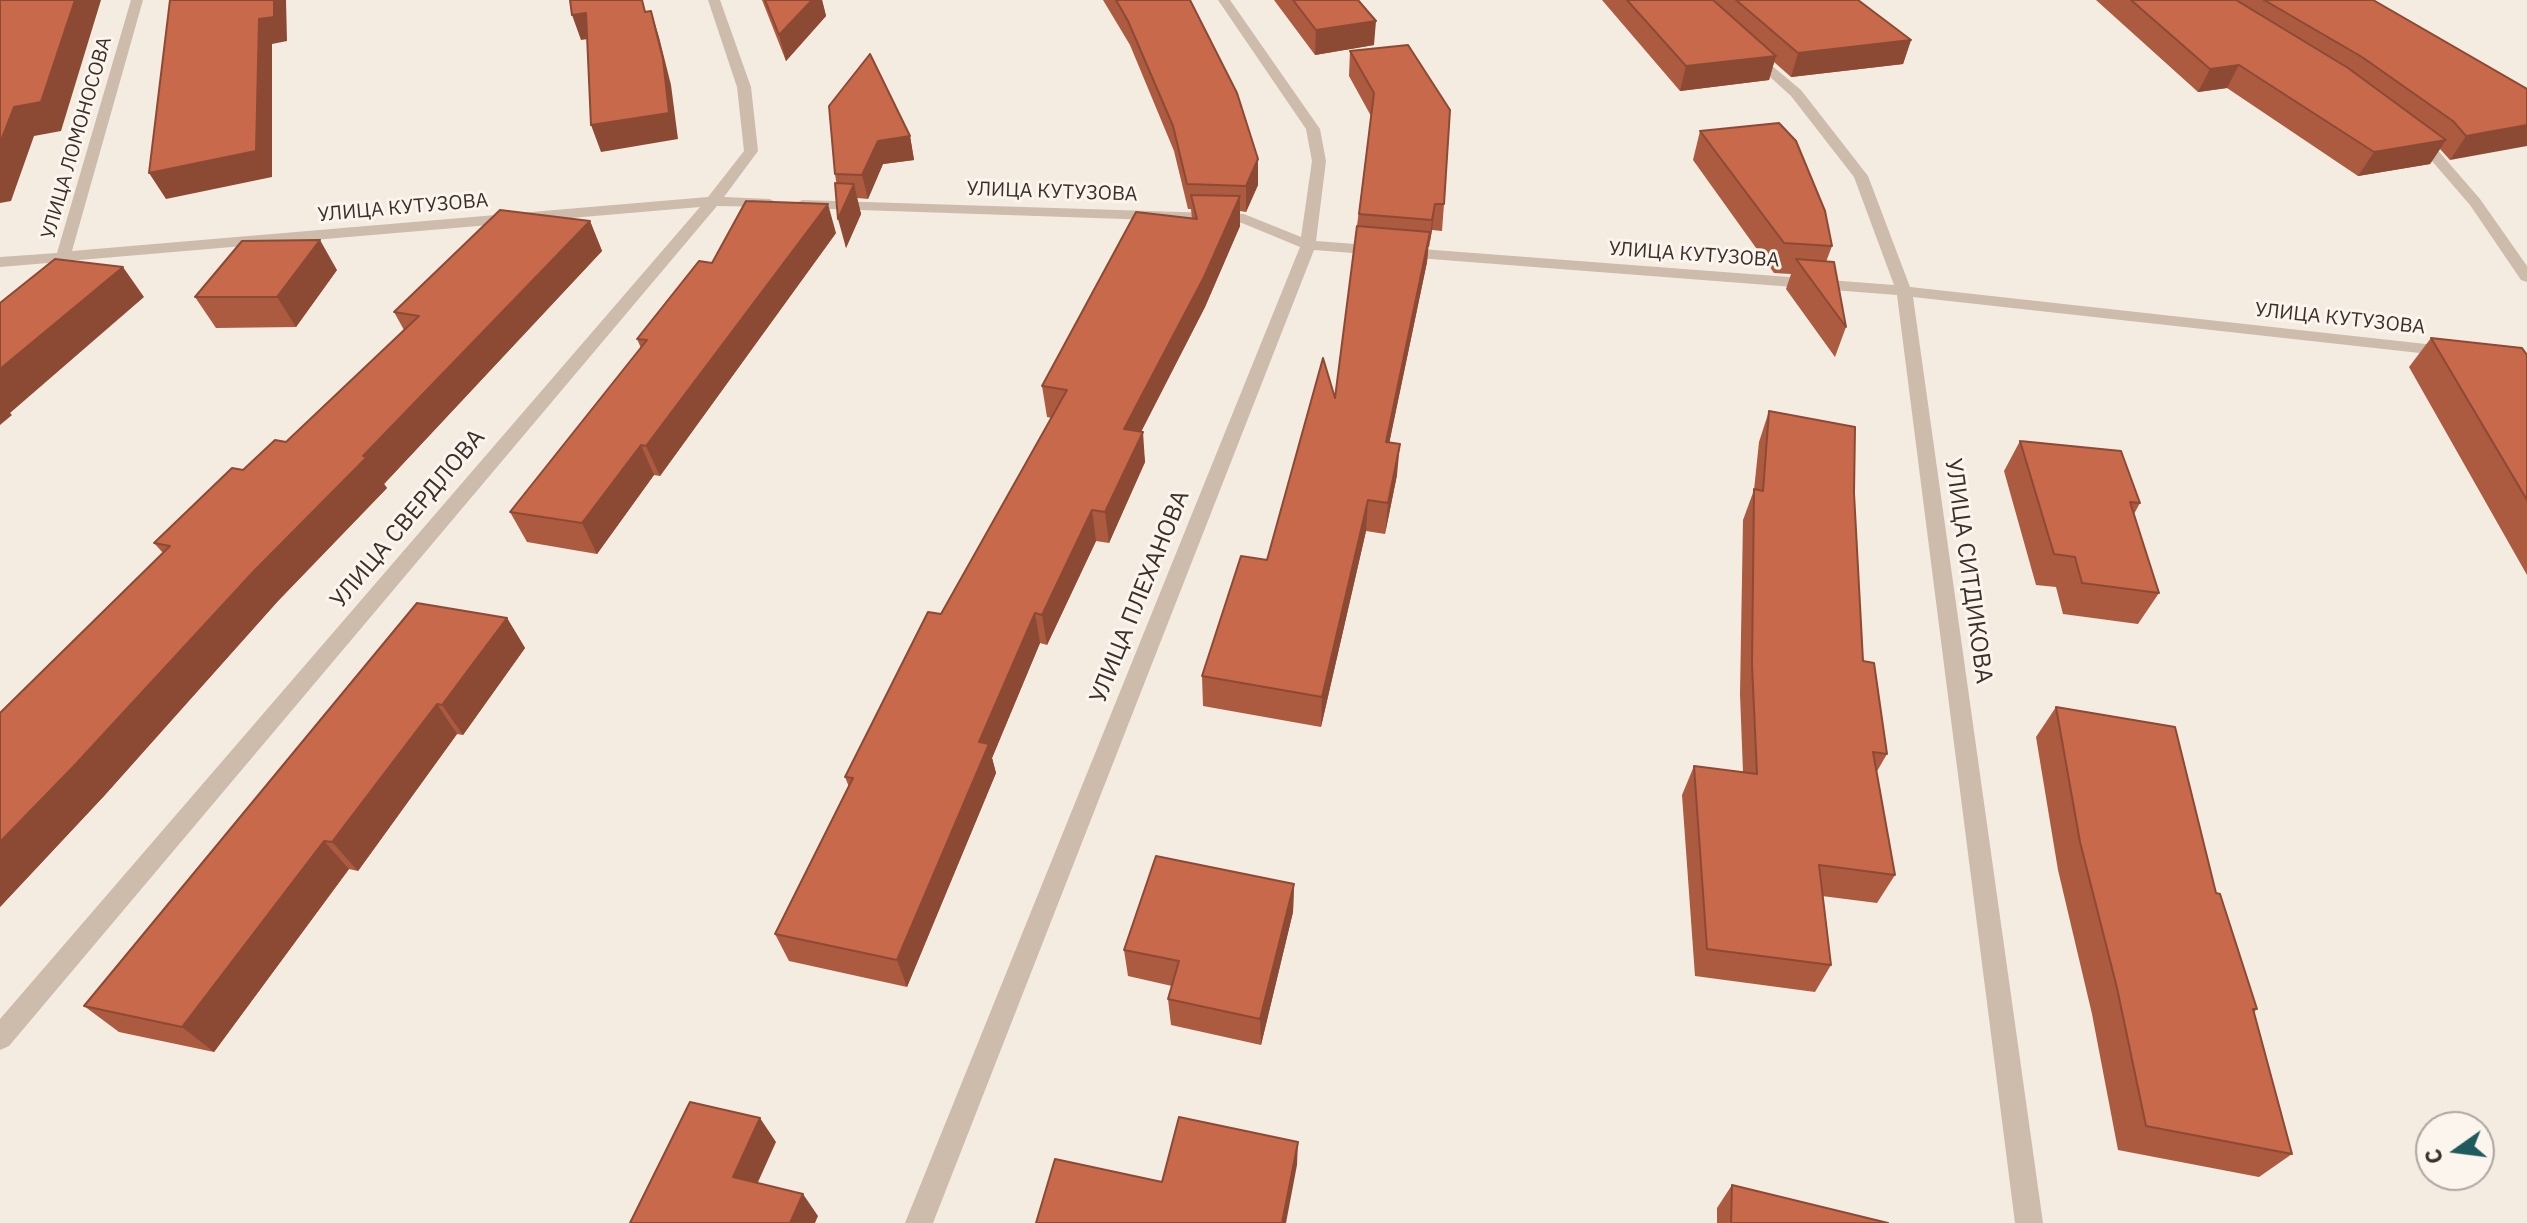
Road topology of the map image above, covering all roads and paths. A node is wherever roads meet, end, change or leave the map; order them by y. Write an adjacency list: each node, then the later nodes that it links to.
1 (137, 0): 8 (street, УЛИЦА ЛОМОНОСОВА)
2 (714, 0): 6 (street, УЛИЦА СВЕРДЛОВА)
3 (1224, 0): 7 (street, УЛИЦА ПЛЕХАНОВА)
4 (1737, 40): 12 (street, УЛИЦА СИТДИКОВА)
5 (2404, 131): 11 (street)
6 (713, 201): 7 (street, УЛИЦА КУТУЗОВА); 8 (street, УЛИЦА КУТУЗОВА); 14 (street, УЛИЦА СВЕРДЛОВА)
7 (1308, 245): 12 (street, УЛИЦА КУТУЗОВА); 15 (street, УЛИЦА ПЛЕХАНОВА)
8 (63, 257): 9 (street, УЛИЦА КУТУЗОВА); 10 (street, УЛИЦА ЛОМОНОСОВА)
9 (0, 262)
10 (38, 276)
11 (2527, 277)
12 (1904, 291): 13 (street, УЛИЦА КУТУЗОВА); 16 (street, УЛИЦА СИТДИКОВА)
13 (2465, 353)
14 (0, 1038)
15 (919, 1223)
16 (2029, 1223)

